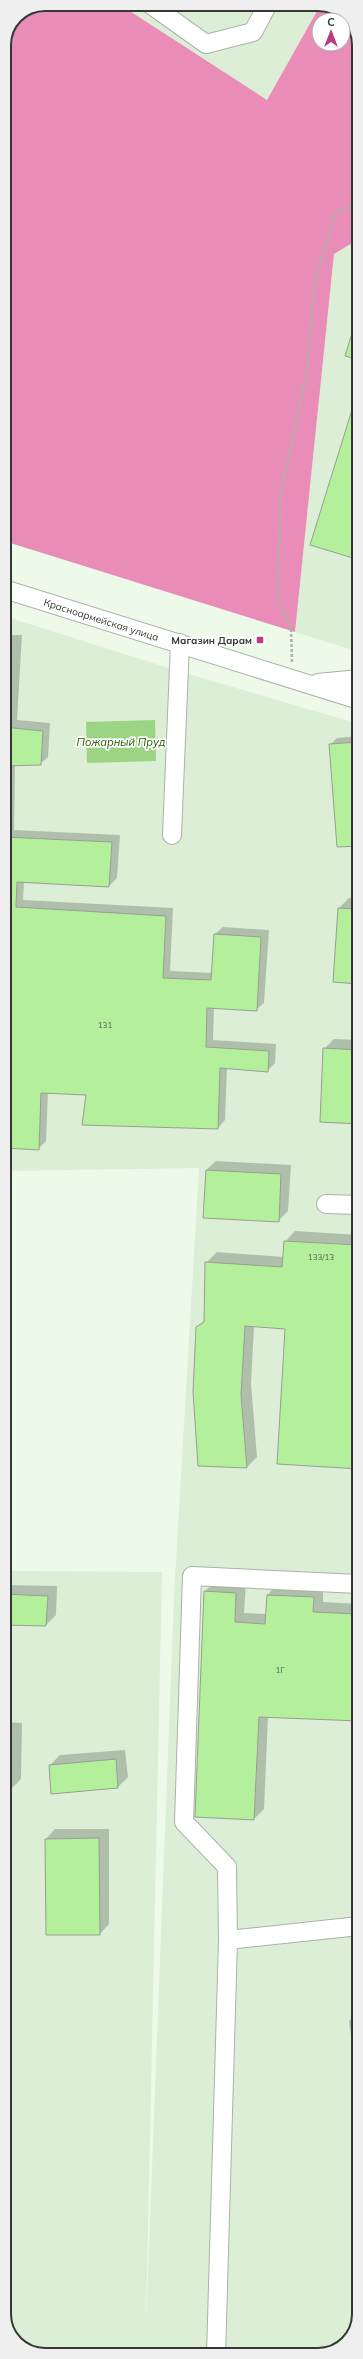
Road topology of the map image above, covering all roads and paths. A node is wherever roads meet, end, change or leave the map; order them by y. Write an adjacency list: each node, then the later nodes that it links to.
1 (160, 11): 2 (street)
2 (264, 11)
3 (352, 206): 6 (path)
4 (11, 591): 5 (street, Красноармейская улица)
5 (180, 643): 6 (street, Красноармейская улица); 10 (street)
6 (293, 678): 8 (street, Красноармейская улица)
7 (352, 680): 8 (street)
8 (310, 684): 9 (street, Красноармейская улица)
9 (352, 698)
10 (172, 835)
11 (326, 1204): 12 (street)
12 (352, 1205)
13 (352, 1584): 15 (street)
14 (352, 1927): 15 (street)
15 (228, 1940): 16 (street)
16 (216, 2348)

